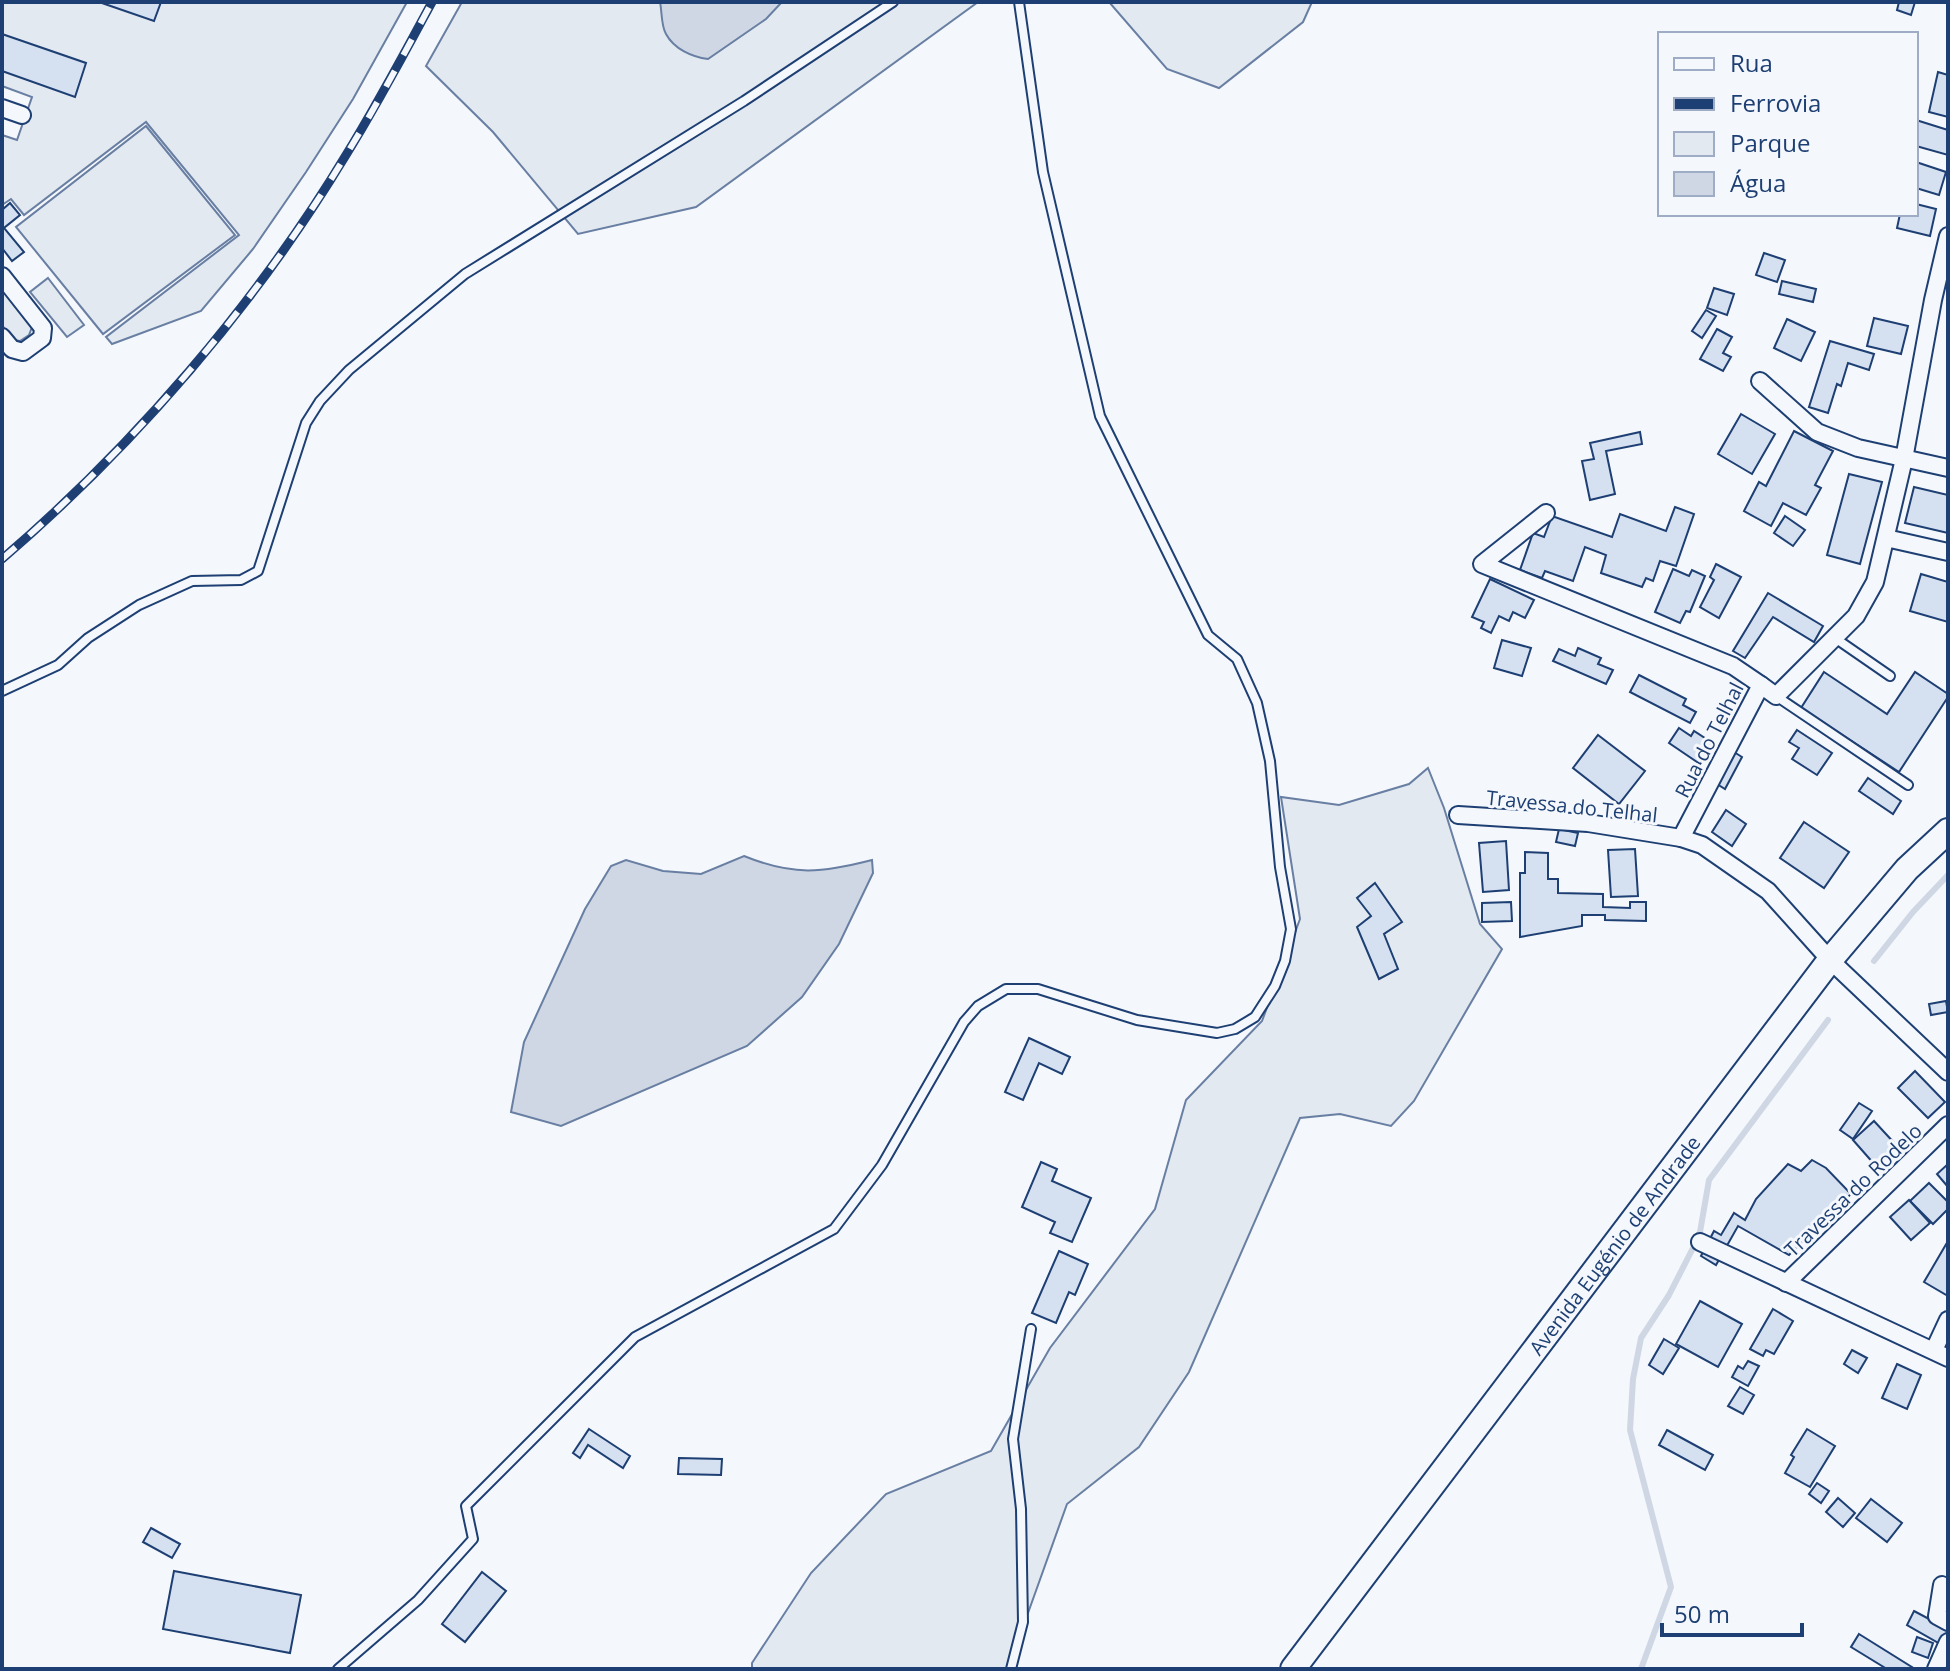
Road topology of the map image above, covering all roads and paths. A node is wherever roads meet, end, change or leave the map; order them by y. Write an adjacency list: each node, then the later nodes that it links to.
1 (893, 2): 17 (lane)
2 (1019, 2): 34 (lane)
3 (2, 108): 4 (street)
4 (22, 115)
5 (1948, 236): 9 (street)
6 (2, 276): 7 (street)
7 (2, 337)
8 (1760, 381): 9 (street)
9 (1904, 459): 10 (street); 12 (street)
10 (1948, 468)
11 (1546, 513): 16 (street, Rua do Telhal)
12 (1886, 538): 13 (street); 14 (street)
13 (1948, 552)
14 (1835, 638): 15 (lane); 18 (street)
15 (1890, 676)
16 (1761, 685): 18 (street); 22 (street, Rua do Telhal)
17 (2, 691)
18 (1776, 696): 19 (lane)
19 (1908, 785)
20 (1458, 815): 22 (street, Travessa do Telhal)
21 (1948, 831): 23 (main road, Avenida Eugénio de Andrade)
22 (1681, 838): 23 (street)
23 (1830, 960): 24 (street); 36 (main road, Avenida Eugénio de Andrade)
24 (1948, 1072)
25 (1948, 1125): 27 (street, Travessa do Rodelo)
26 (1700, 1242): 27 (street, Travessa do Rodelo)
27 (1786, 1283): 30 (street, Travessa do Rodelo)
28 (1948, 1320): 30 (street)
29 (1031, 1329): 35 (lane)
30 (1941, 1354)
31 (1942, 1585): 32 (street)
32 (1948, 1622)
33 (1948, 1642): 37 (street)
34 (338, 1669)
35 (1011, 1669)
36 (1293, 1669)
37 (1936, 1669)

